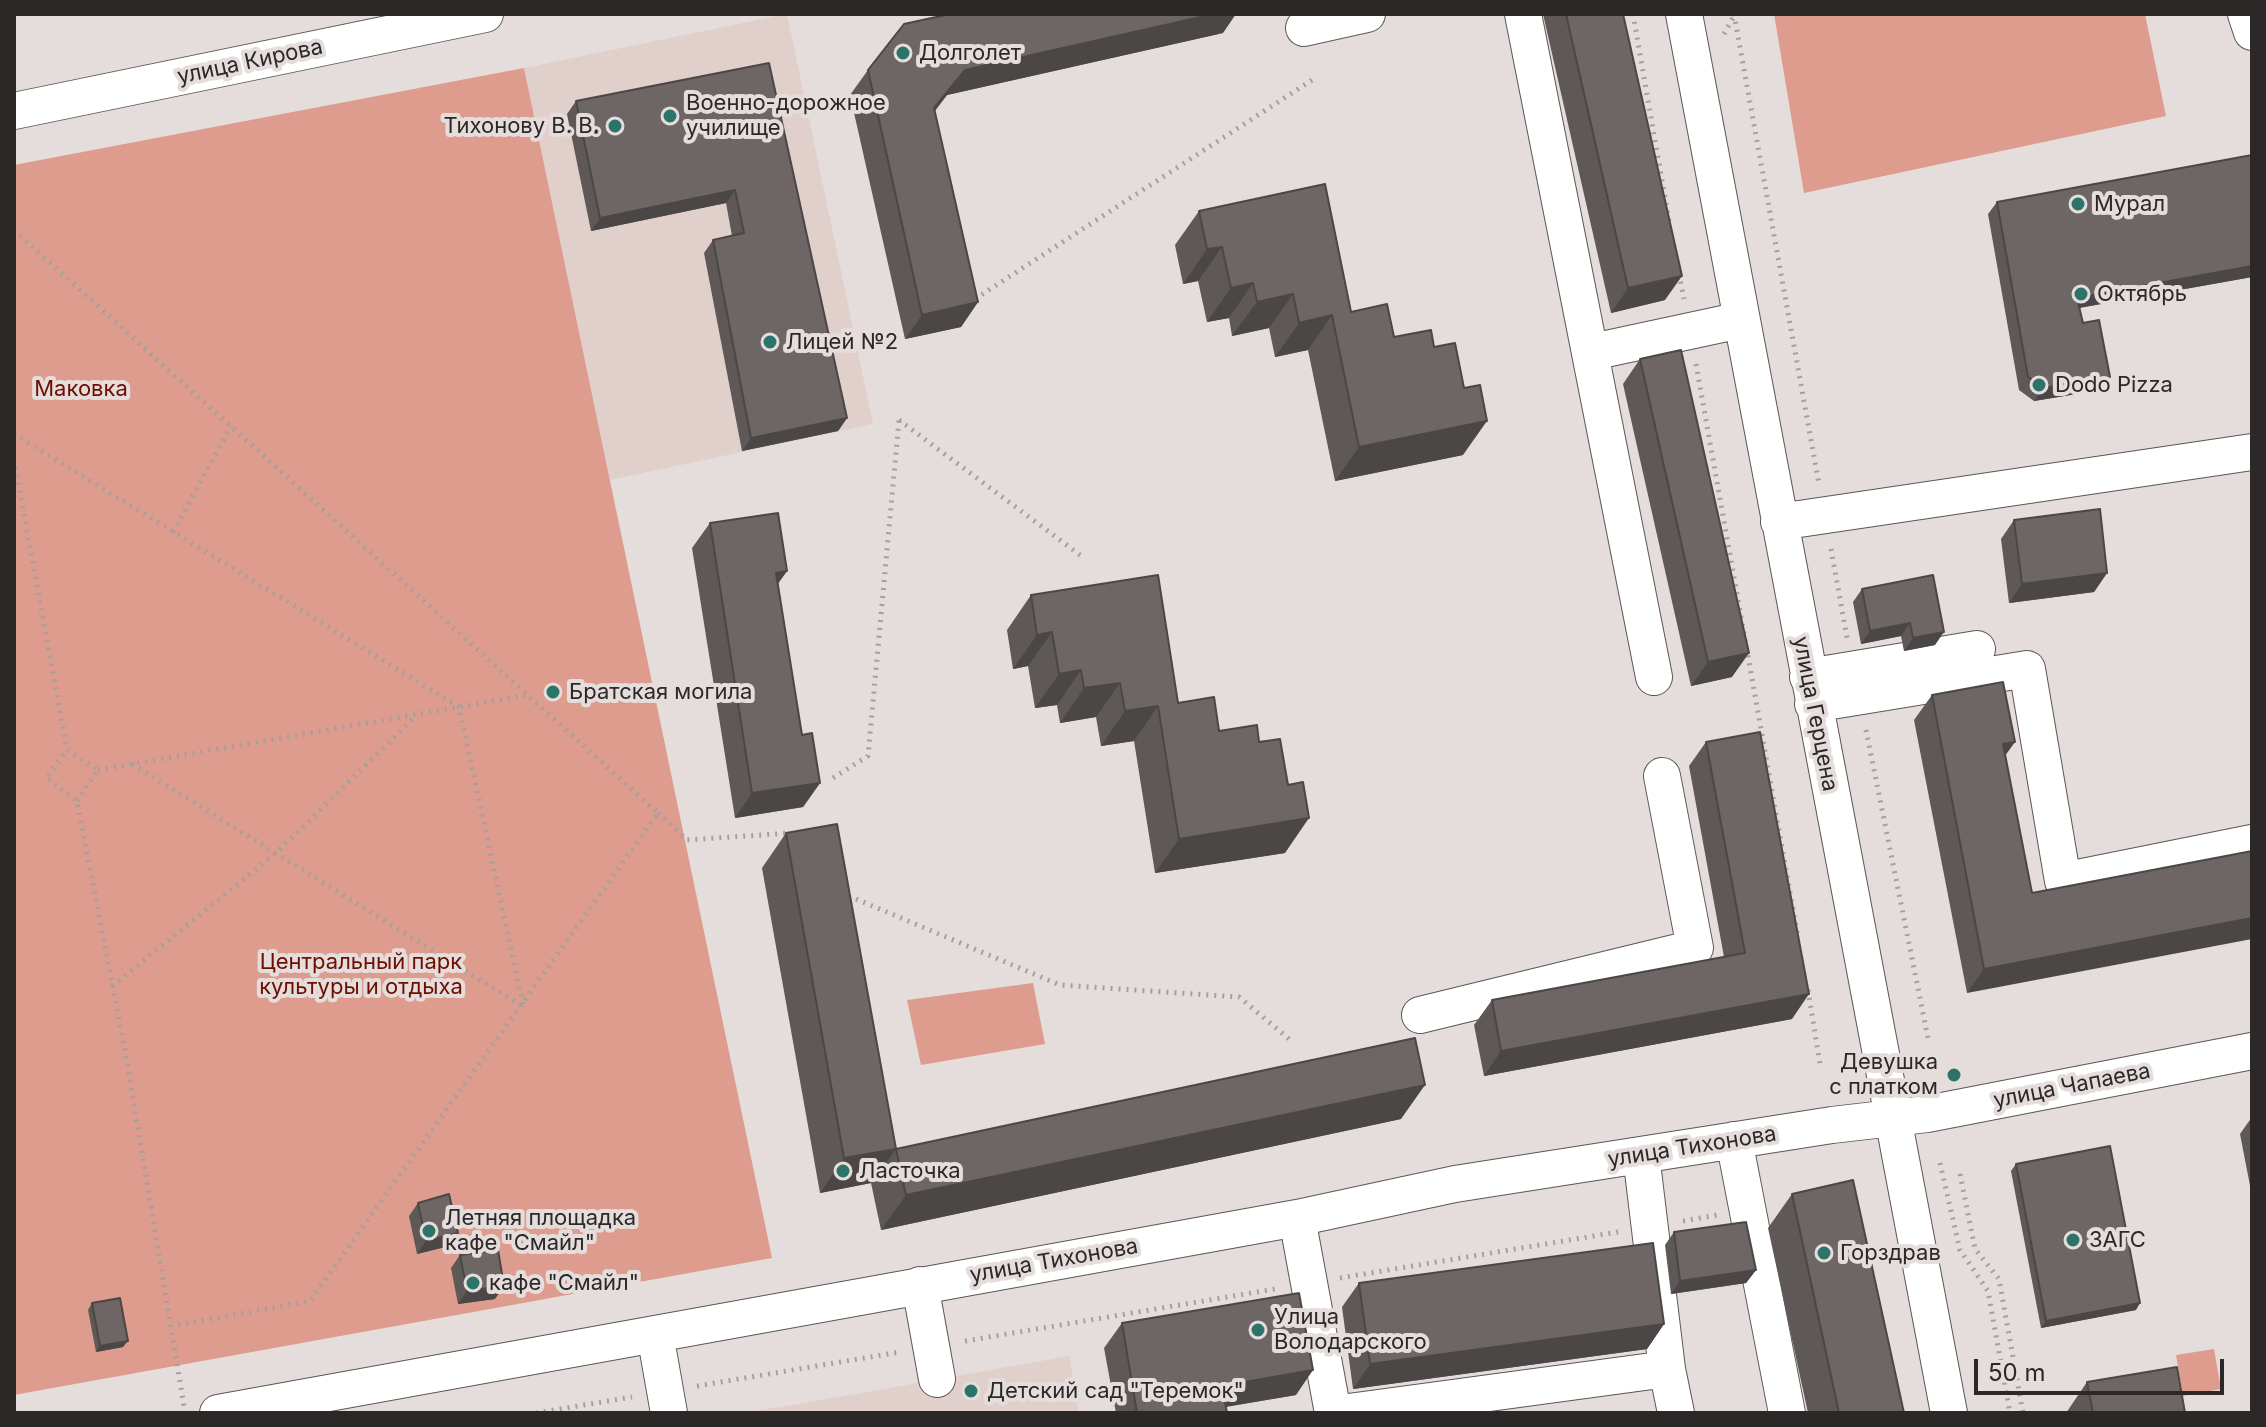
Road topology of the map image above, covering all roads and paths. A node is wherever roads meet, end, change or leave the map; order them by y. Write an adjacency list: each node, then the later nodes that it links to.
1 (485, 14): 11 (street, улица Кирова)
2 (1367, 14): 8 (street)
3 (1523, 14): 18 (street)
4 (1633, 14): 13 (path)
5 (1684, 14): 16 (street, улица Герцена)
6 (1734, 14): 23 (path)
7 (2246, 14): 9 (street)
8 (1304, 28)
9 (2252, 32)
10 (1312, 80): 15 (path)
11 (14, 111)
12 (14, 230): 19 (path)
13 (1672, 233)
14 (1677, 261): 17 (path)
15 (974, 300)
16 (1741, 320): 17 (street); 24 (street, улица Герцена)
17 (1690, 332): 18 (street); 45 (path)
18 (1592, 352): 28 (street)
19 (231, 426): 25 (path); 31 (path)
20 (14, 434): 25 (path)
21 (2252, 452): 23 (street)
22 (14, 459): 34 (path)
23 (1824, 515): 24 (street); 29 (path)
24 (1779, 522): 30 (street, улица Герцена)
25 (173, 532): 32 (path)
26 (1084, 558): 38 (path)
27 (1977, 649): 29 (street)
28 (1654, 677)
29 (1856, 683): 30 (street); 42 (street); 51 (path)
30 (1810, 690): 55 (street, улица Герцена)
31 (528, 695): 32 (path); 40 (path)
32 (459, 707): 33 (path); 48 (path)
33 (417, 715): 35 (path); 43 (path)
34 (67, 750): 36 (path); 39 (path)
35 (132, 764): 36 (path); 43 (path)
36 (98, 770): 39 (path)
37 (1662, 776): 49 (street)
38 (833, 778)
39 (77, 801): 46 (path)
40 (658, 813): 41 (path); 48 (path)
41 (795, 833)
42 (2252, 843)
43 (276, 853): 46 (path); 48 (path)
44 (856, 899): 50 (path)
45 (1799, 940)
46 (112, 986): 64 (path)
47 (1807, 987): 53 (path)
48 (523, 1006): 64 (path)
49 (1420, 1015)
50 (1289, 1039)
51 (1929, 1043)
52 (2252, 1051): 54 (street, улица Чапаева)
53 (1820, 1064)
54 (1927, 1114): 55 (street, улица Чапаева); 78 (path)
55 (1892, 1119): 56 (street, улица Тихонова); 77 (street, улица Герцена)
56 (1734, 1140): 57 (street, улица Тихонова); 59 (street)
57 (1641, 1155): 60 (street, улица Тихонова); 61 (street)
58 (1960, 1174): 79 (path)
59 (1748, 1210): 61 (path); 76 (street)
60 (1297, 1218): 62 (street); 63 (street, улица Тихонова)
61 (1650, 1226): 62 (path); 67 (street)
62 (1308, 1284): 66 (path); 73 (street)
63 (920, 1285): 65 (street, улица Тихонова); 66 (street)
64 (172, 1326): 70 (path)
65 (655, 1334): 68 (street); 69 (street, улица Тихонова)
66 (934, 1363): 68 (path)
67 (1667, 1369): 74 (street); 75 (street)
68 (667, 1402): 72 (path)
69 (295, 1406): 71 (street, улица Тихонова)
70 (185, 1413)
71 (218, 1413)
72 (536, 1413)
73 (1333, 1413)
74 (1341, 1413)
75 (1676, 1413)
76 (1787, 1413)
77 (1949, 1413)
78 (2010, 1413)
79 (2023, 1413)

